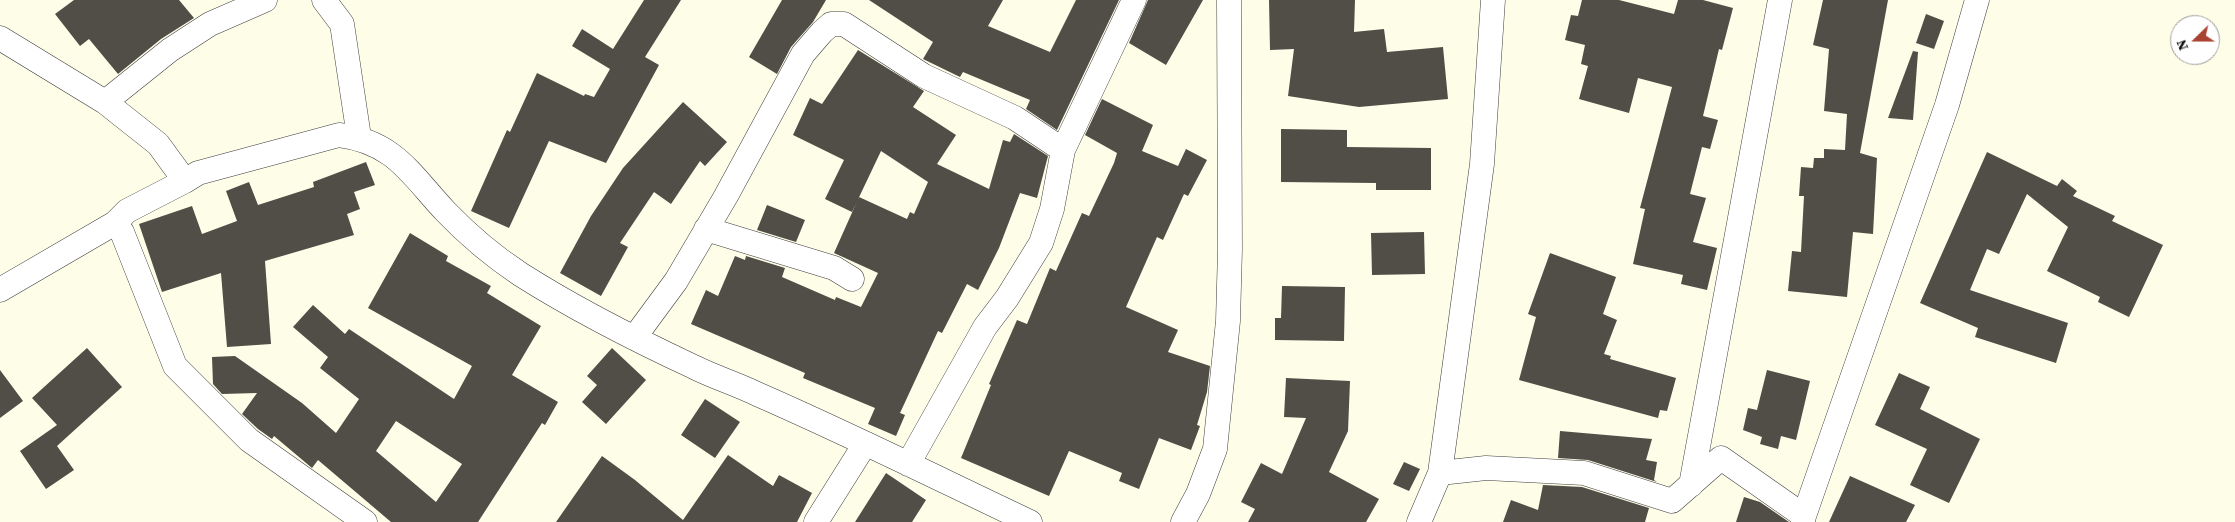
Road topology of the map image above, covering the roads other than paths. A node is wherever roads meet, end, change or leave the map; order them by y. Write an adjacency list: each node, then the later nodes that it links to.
1 (265, 0): 9 (street)
2 (324, 0): 10 (street)
3 (1134, 0): 11 (street)
4 (1229, 0): 26 (street)
5 (1493, 0): 20 (street)
6 (1780, 0): 21 (street)
7 (1977, 0): 22 (street)
8 (0, 38): 9 (street)
9 (104, 102): 12 (street)
10 (359, 137): 12 (street); 17 (street)
11 (1062, 150): 14 (street); 19 (street)
12 (185, 181): 13 (street)
13 (116, 222): 16 (street); 23 (street)
14 (706, 228): 15 (street); 17 (street)
15 (852, 279)
16 (0, 290)
17 (634, 338): 18 (street)
18 (865, 444): 19 (street); 24 (street)
19 (908, 464): 25 (street)
20 (1440, 473): 21 (street); 27 (street)
21 (1690, 485): 22 (street)
22 (1804, 519)
23 (365, 522)
24 (816, 522)
25 (1030, 522)
26 (1183, 522)
27 (1419, 522)

